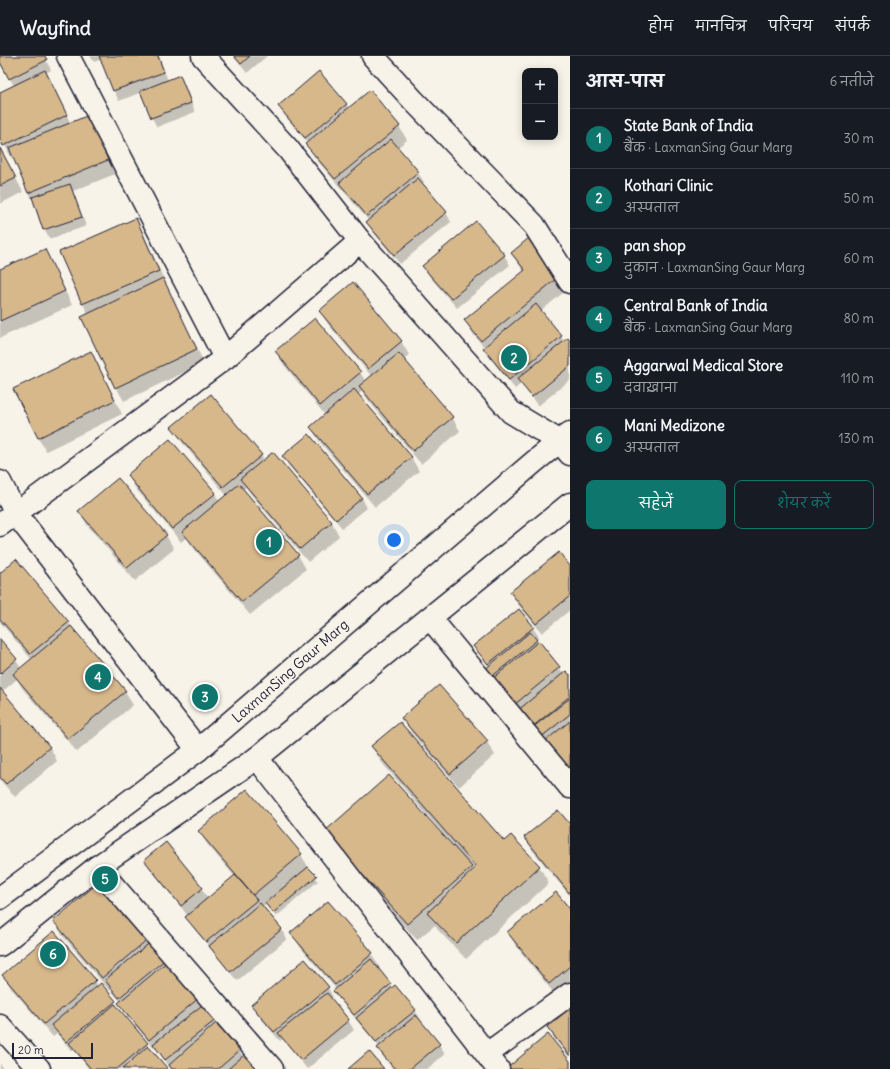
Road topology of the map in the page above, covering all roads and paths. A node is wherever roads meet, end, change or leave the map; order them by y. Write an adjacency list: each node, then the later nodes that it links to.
1 (68, 56): 6 (street)
2 (203, 56): 4 (street)
3 (373, 56): 5 (street)
4 (360, 241): 6 (street); 7 (street)
5 (570, 282)
6 (225, 358): 10 (street)
7 (566, 443): 12 (street, LaxmanSing Gaur Marg)
8 (0, 482): 10 (street)
9 (570, 504): 11 (street)
10 (8, 520): 12 (street)
11 (430, 618): 13 (street); 14 (street)
12 (198, 750): 16 (street, LaxmanSing Gaur Marg)
13 (257, 758): 15 (street); 20 (street)
14 (570, 787)
15 (97, 867): 17 (street); 22 (street)
16 (0, 898)
17 (0, 945)
18 (570, 994): 20 (street)
19 (0, 1026): 21 (street)
20 (492, 1062)
21 (39, 1069)
22 (272, 1069)

